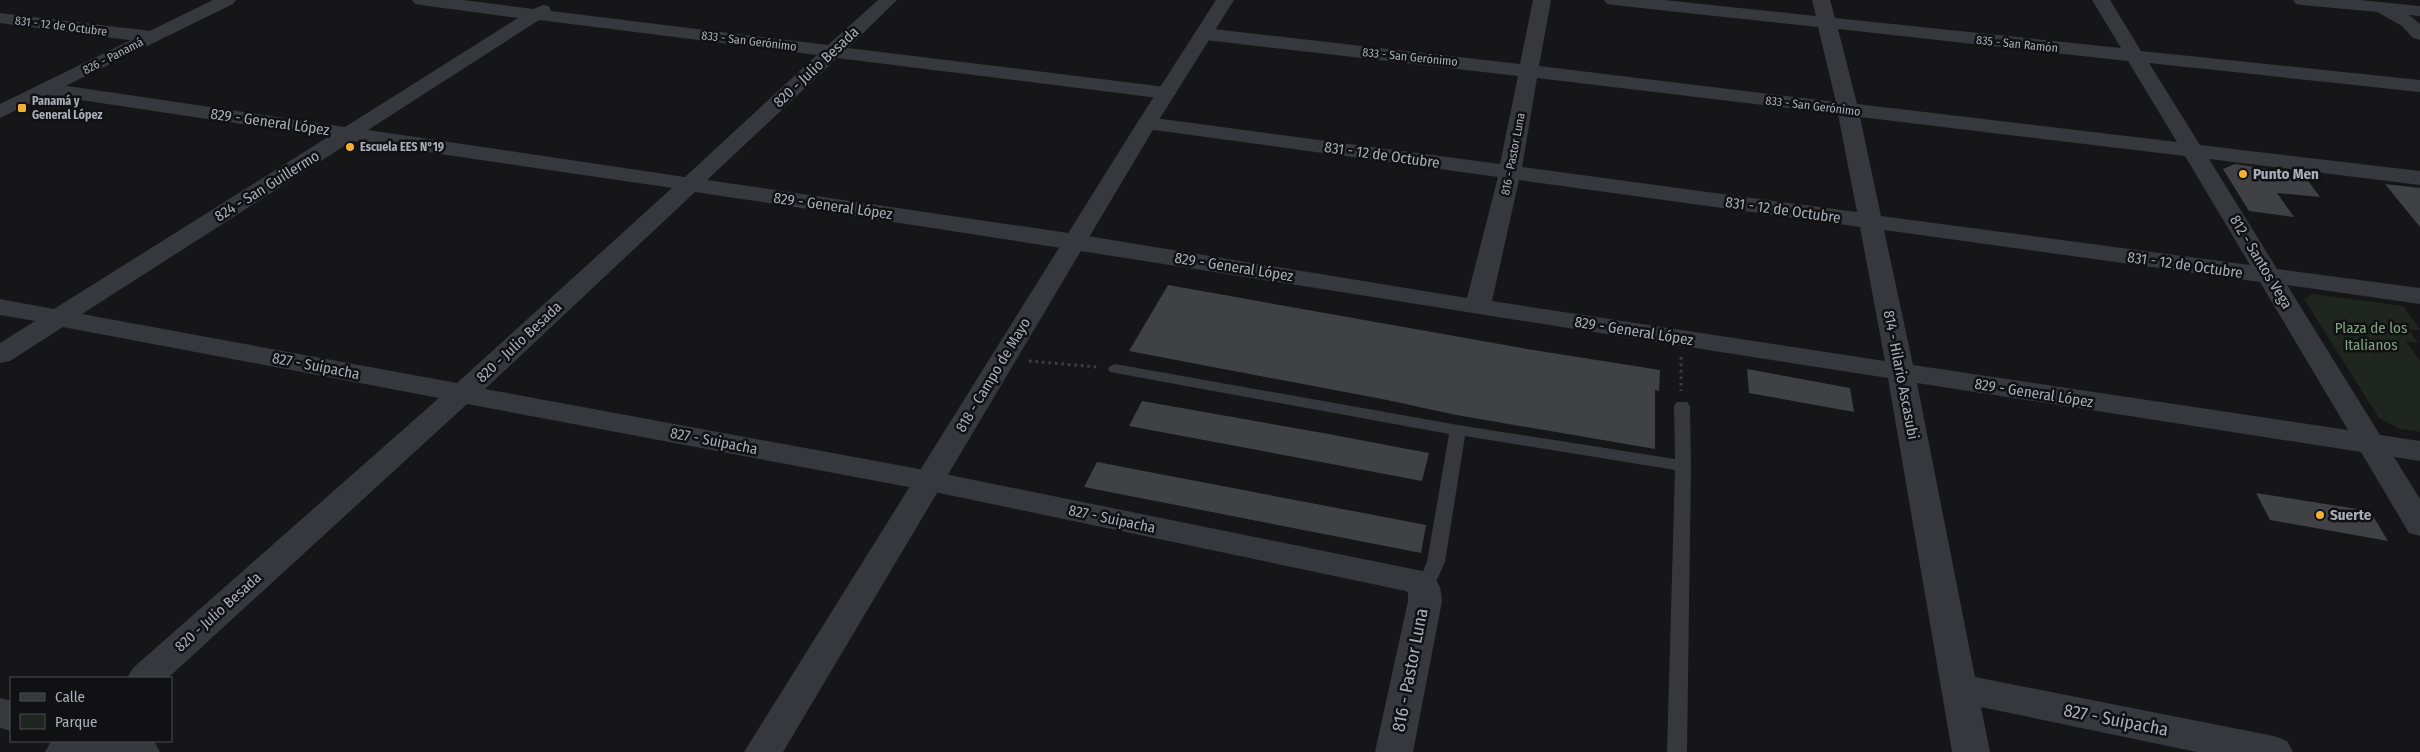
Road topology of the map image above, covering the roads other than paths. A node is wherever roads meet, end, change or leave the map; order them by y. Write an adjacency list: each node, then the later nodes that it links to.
1 (227, 0): 17 (street, 826 - Panamá)
2 (421, 0): 13 (street, 833 - San Gerónimo)
3 (559, 0): 13 (street, 824 - San Guillermo)
4 (888, 0): 18 (street, 820 - Julio Besada)
5 (1225, 0): 15 (street, 818 - Campo de Mayo)
6 (1542, 0): 20 (street, 816 - Pastor Luna)
7 (1613, 0): 12 (street, 835 - San Ramón)
8 (2101, 0): 19 (street, 812 - Santos Vega)
9 (2302, 0): 10 (street)
10 (2373, 4): 11 (street); 16 (street)
11 (2420, 11)
12 (1823, 12): 19 (street, 835 - San Ramón); 24 (street, 814 - Hilario Ascasubi)
13 (537, 14): 18 (street, 833 - San Gerónimo); 27 (street, 824 - San Guillermo)
14 (0, 18): 17 (street, 831 - 12 de Octubre)
15 (1205, 34): 20 (street, 833 - San Gerónimo); 23 (street, 818 - Campo de Mayo)
16 (2420, 34)
17 (151, 37): 22 (street, 826 - Panamá)
18 (832, 52): 23 (street, 833 - San Gerónimo); 31 (street, 820 - Julio Besada)
19 (2135, 56): 21 (street, 835 - San Ramón); 28 (street, 812 - Santos Vega)
20 (1529, 71): 24 (street, 833 - San Gerónimo); 29 (street, 816 - Pastor Luna)
21 (2420, 86)
22 (47, 89): 25 (street, 826 - Panamá); 27 (street, 829 - General López)
23 (1166, 93): 26 (street, 818 - Campo de Mayo)
24 (1848, 110): 28 (street, 833 - San Gerónimo); 32 (street, 814 - Hilario Ascasubi)
25 (0, 112)
26 (1147, 123): 29 (street, 831 - 12 de Octubre); 33 (street, 818 - Campo de Mayo)
27 (348, 134): 31 (street, 829 - General López); 38 (street, 824 - San Guillermo)
28 (2194, 152): 30 (street, 833 - San Gerónimo); 34 (street, 812 - Santos Vega)
29 (1510, 172): 32 (street, 831 - 12 de Octubre); 37 (street, 816 - Pastor Luna)
30 (2420, 178)
31 (686, 185): 33 (street, 829 - General López); 42 (street, 820 - Julio Besada)
32 (1869, 222): 34 (street, 831 - 12 de Octubre); 41 (street, 814 - Hilario Ascasubi)
33 (1075, 241): 37 (street, 829 - General López); 48 (street, 818 - Campo de Mayo)
34 (2270, 276): 35 (street, 831 - 12 de Octubre); 45 (street, 812 - Santos Vega)
35 (2420, 296)
36 (0, 307): 38 (street, 827 - Suipacha)
37 (1478, 307): 41 (street, 829 - General López)
38 (60, 318): 39 (street, 824 - San Guillermo); 42 (street, 827 - Suipacha)
39 (0, 356)
40 (1115, 369): 44 (lane)
41 (1901, 373): 45 (street, 829 - General López); 52 (street, 814 - Hilario Ascasubi)
42 (461, 394): 48 (street, 827 - Suipacha); 51 (street, 820 - Julio Besada)
43 (1682, 406): 47 (lane)
44 (1458, 430): 47 (lane); 50 (lane)
45 (2370, 443): 46 (street, 829 - General López); 49 (street, 812 - Santos Vega)
46 (2420, 451)
47 (1683, 466): 59 (lane)
48 (930, 481): 50 (street, 827 - Suipacha); 57 (street, 818 - Campo de Mayo)
49 (2420, 526)
50 (1425, 588): 58 (street, 816 - Pastor Luna)
51 (146, 677)
52 (1958, 688): 60 (street, 814 - Hilario Ascasubi); 61 (street, 827 - Suipacha)
53 (75, 742): 55 (street)
54 (105, 742): 56 (street)
55 (64, 752)
56 (141, 752)
57 (763, 752)
58 (1394, 752)
59 (1677, 752)
60 (1971, 752)
61 (2274, 752)

